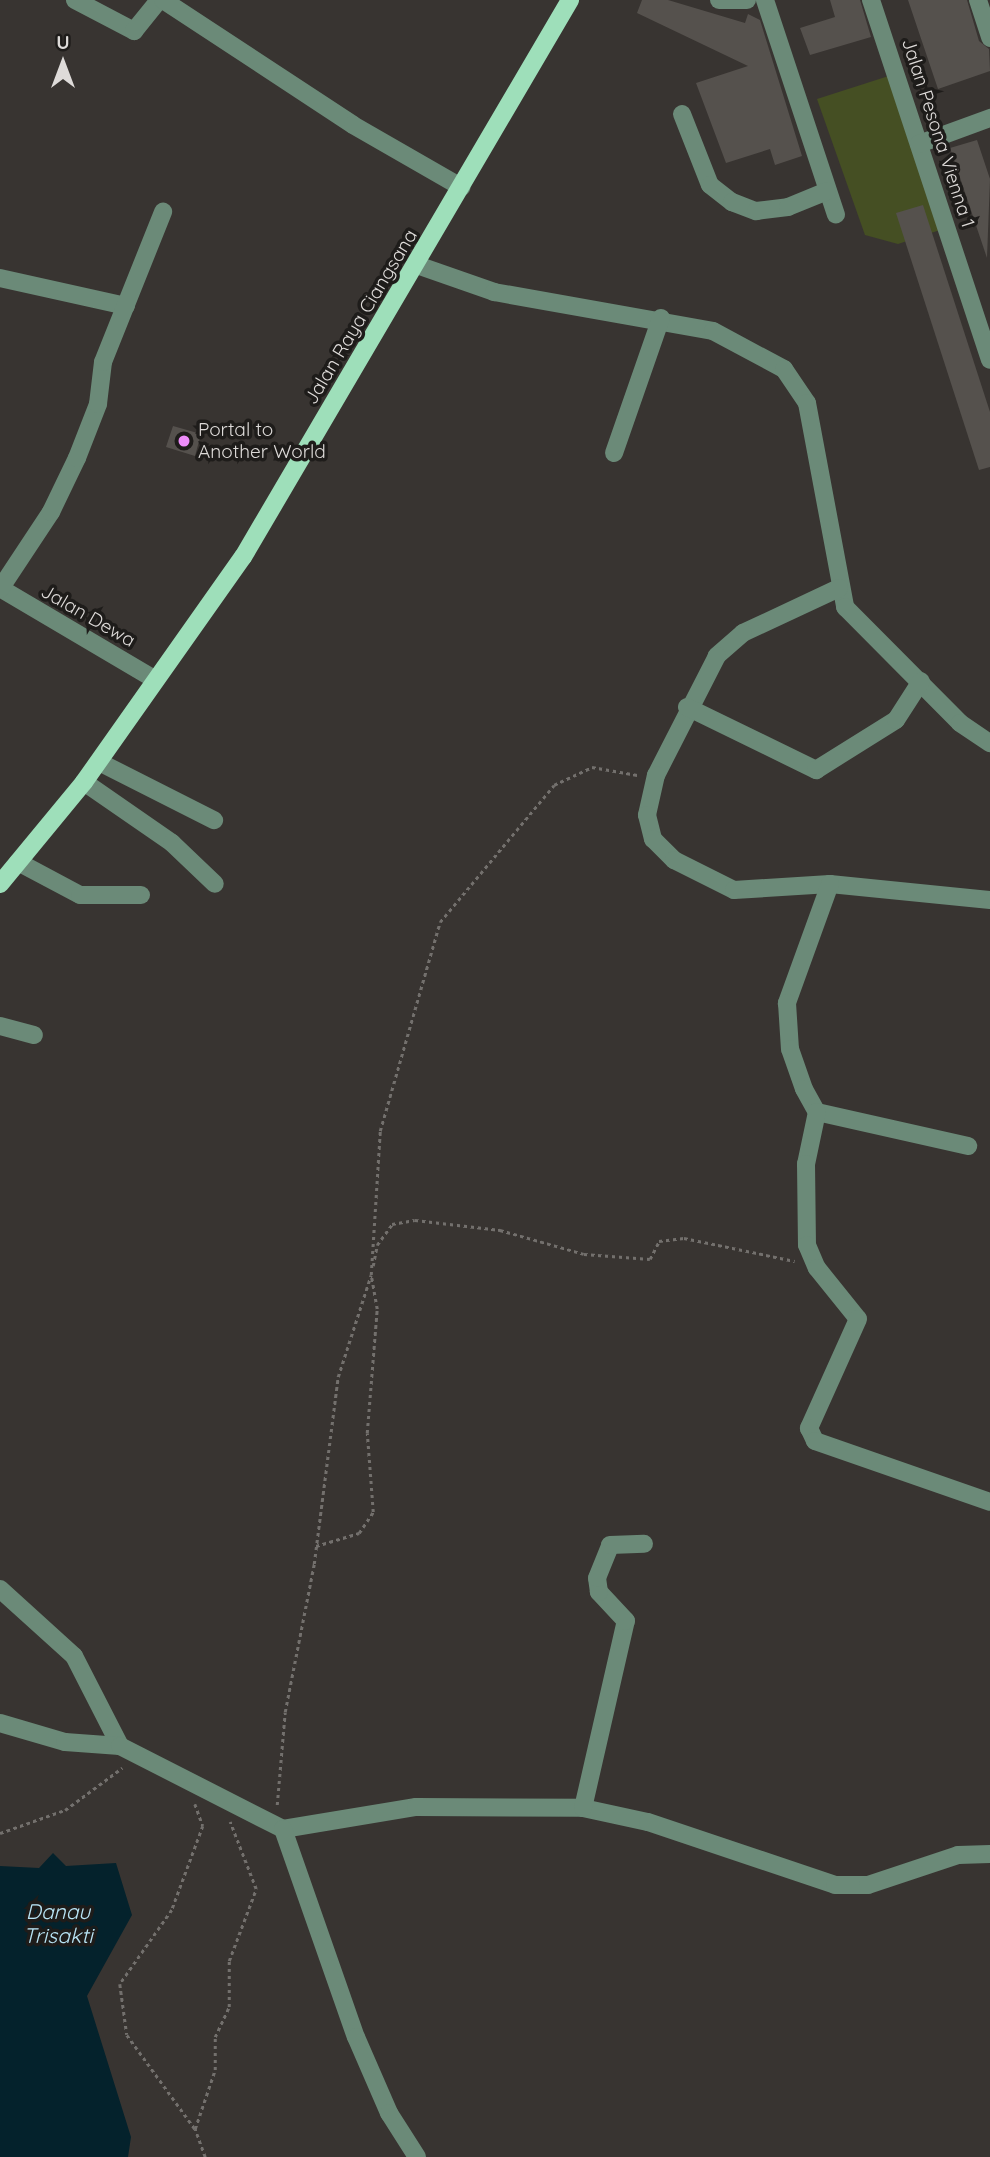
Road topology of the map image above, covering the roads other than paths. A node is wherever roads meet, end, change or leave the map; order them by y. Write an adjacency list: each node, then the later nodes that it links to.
1 (75, 0): 2 (street)
2 (161, 0): 13 (street)
3 (570, 0): 13 (main road, Jalan Raya Ciangsana)
4 (719, 0): 5 (street)
5 (747, 0)
6 (765, 0): 14 (street)
7 (871, 0): 12 (street, Jalan Pesona Vienna 1)
8 (978, 0): 9 (street)
9 (990, 38)
10 (682, 114): 14 (street)
11 (990, 118): 12 (street)
12 (919, 144): 21 (street, Jalan Pesona Vienna 1)
13 (461, 187): 17 (main road, Jalan Raya Ciangsana)
14 (827, 191): 16 (street)
15 (163, 212): 19 (street)
16 (835, 215)
17 (417, 265): 20 (street); 25 (main road, Jalan Raya Ciangsana)
18 (0, 278): 19 (street)
19 (126, 306): 24 (street)
20 (661, 318): 22 (street); 23 (street)
21 (990, 360)
22 (614, 453)
23 (839, 588): 26 (street); 27 (street)
24 (0, 589): 25 (street, Jalan Dewa)
25 (154, 679): 29 (main road, Jalan Raya Ciangsana)
26 (921, 681): 27 (street); 28 (street)
27 (687, 707): 35 (street)
28 (990, 743)
29 (99, 762): 30 (main road, Jalan Raya Ciangsana); 31 (street)
30 (84, 782): 32 (main road, Jalan Raya Ciangsana); 34 (street)
31 (214, 820)
32 (18, 862): 33 (main road, Jalan Raya Ciangsana); 36 (street)
33 (0, 884)
34 (215, 884)
35 (830, 884): 37 (street); 40 (street)
36 (141, 895)
37 (990, 900)
38 (0, 1026): 39 (street)
39 (34, 1035)
40 (817, 1112): 41 (street); 42 (street)
41 (968, 1146)
42 (990, 1502)
43 (644, 1544): 47 (street)
44 (0, 1589): 46 (street)
45 (0, 1723): 46 (street)
46 (120, 1746): 48 (street)
47 (583, 1808): 48 (street); 49 (street)
48 (283, 1829): 50 (street)
49 (990, 1854)
50 (417, 2157)

